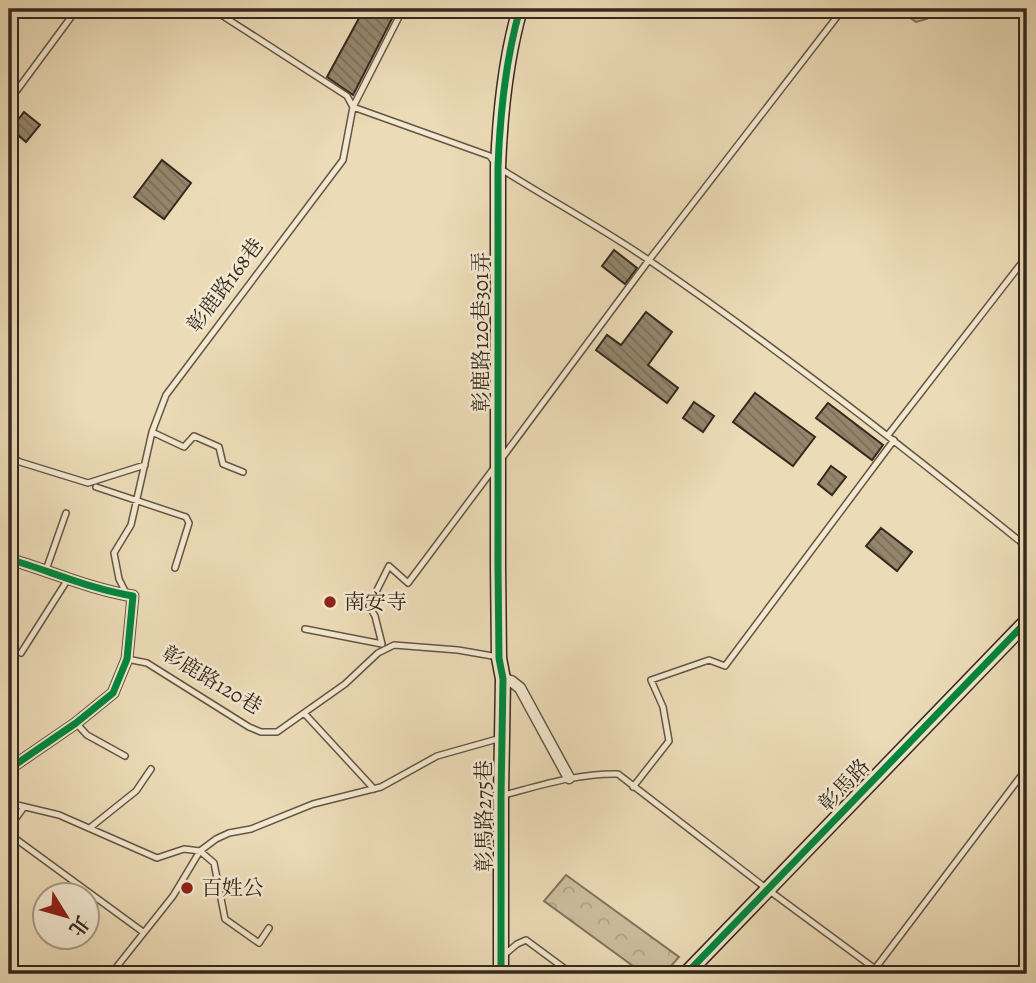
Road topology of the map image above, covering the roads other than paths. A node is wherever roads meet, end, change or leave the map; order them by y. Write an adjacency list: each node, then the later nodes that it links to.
1 (78, 9): 6 (lane)
2 (212, 9): 7 (lane)
3 (403, 9): 7 (lane, 彰鹿路168巷)
4 (520, 9): 8 (street, 彰鹿路120巷301弄)
5 (843, 9): 10 (lane)
6 (9, 101)
7 (353, 107): 8 (lane); 11 (lane, 彰鹿路168巷)
8 (498, 167): 10 (lane); 15 (street, 彰鹿路120巷301弄)
9 (1027, 256): 12 (lane)
10 (649, 260): 12 (lane); 15 (lane)
11 (152, 432): 16 (lane, 彰鹿路168巷); 17 (lane)
12 (888, 435): 13 (lane)
13 (894, 440): 21 (lane); 43 (lane)
14 (9, 456): 16 (lane)
15 (499, 461): 29 (lane); 32 (street, 彰鹿路120巷301弄)
16 (145, 465): 19 (lane, 彰鹿路168巷)
17 (243, 472)
18 (96, 487): 19 (lane)
19 (137, 501): 23 (lane); 26 (lane, 彰鹿路168巷)
20 (66, 513): 24 (lane)
21 (1027, 547)
22 (9, 559): 24 (street)
23 (175, 568)
24 (46, 570): 25 (street)
25 (68, 579): 26 (street); 31 (lane)
26 (130, 595): 33 (street, 彰鹿路120巷)
27 (1027, 621): 52 (street, 彰馬路)
28 (305, 629): 29 (lane)
29 (382, 643): 30 (lane)
30 (391, 647): 32 (lane); 35 (lane, 彰鹿路120巷)
31 (21, 653)
32 (499, 658): 34 (street, 彰馬路275巷)
33 (127, 659): 35 (lane, 彰鹿路120巷); 36 (street, 彰鹿路120巷)
34 (503, 679): 37 (street, 彰馬路275巷); 42 (street)
35 (304, 713): 44 (lane)
36 (76, 723): 38 (lane); 40 (street, 彰鹿路120巷)
37 (502, 738): 44 (lane); 45 (street, 彰馬路275巷)
38 (125, 757)
39 (1027, 768): 56 (lane)
40 (9, 769)
41 (151, 769): 48 (lane)
42 (569, 778): 43 (lane); 45 (lane)
43 (633, 787): 52 (lane)
44 (374, 789): 51 (lane)
45 (500, 796): 55 (street, 彰馬路275巷)
46 (9, 803): 47 (lane)
47 (24, 807): 48 (lane); 49 (lane)
48 (91, 827): 51 (lane)
49 (9, 828)
50 (9, 834): 54 (lane)
51 (200, 851): 53 (lane); 54 (lane)
52 (767, 889): 56 (lane); 59 (street, 彰馬路)
53 (269, 928)
54 (143, 932): 57 (lane)
55 (501, 968): 58 (lane)
56 (873, 972): 60 (lane)
57 (111, 974)
58 (572, 974)
59 (686, 974)
60 (882, 974)

